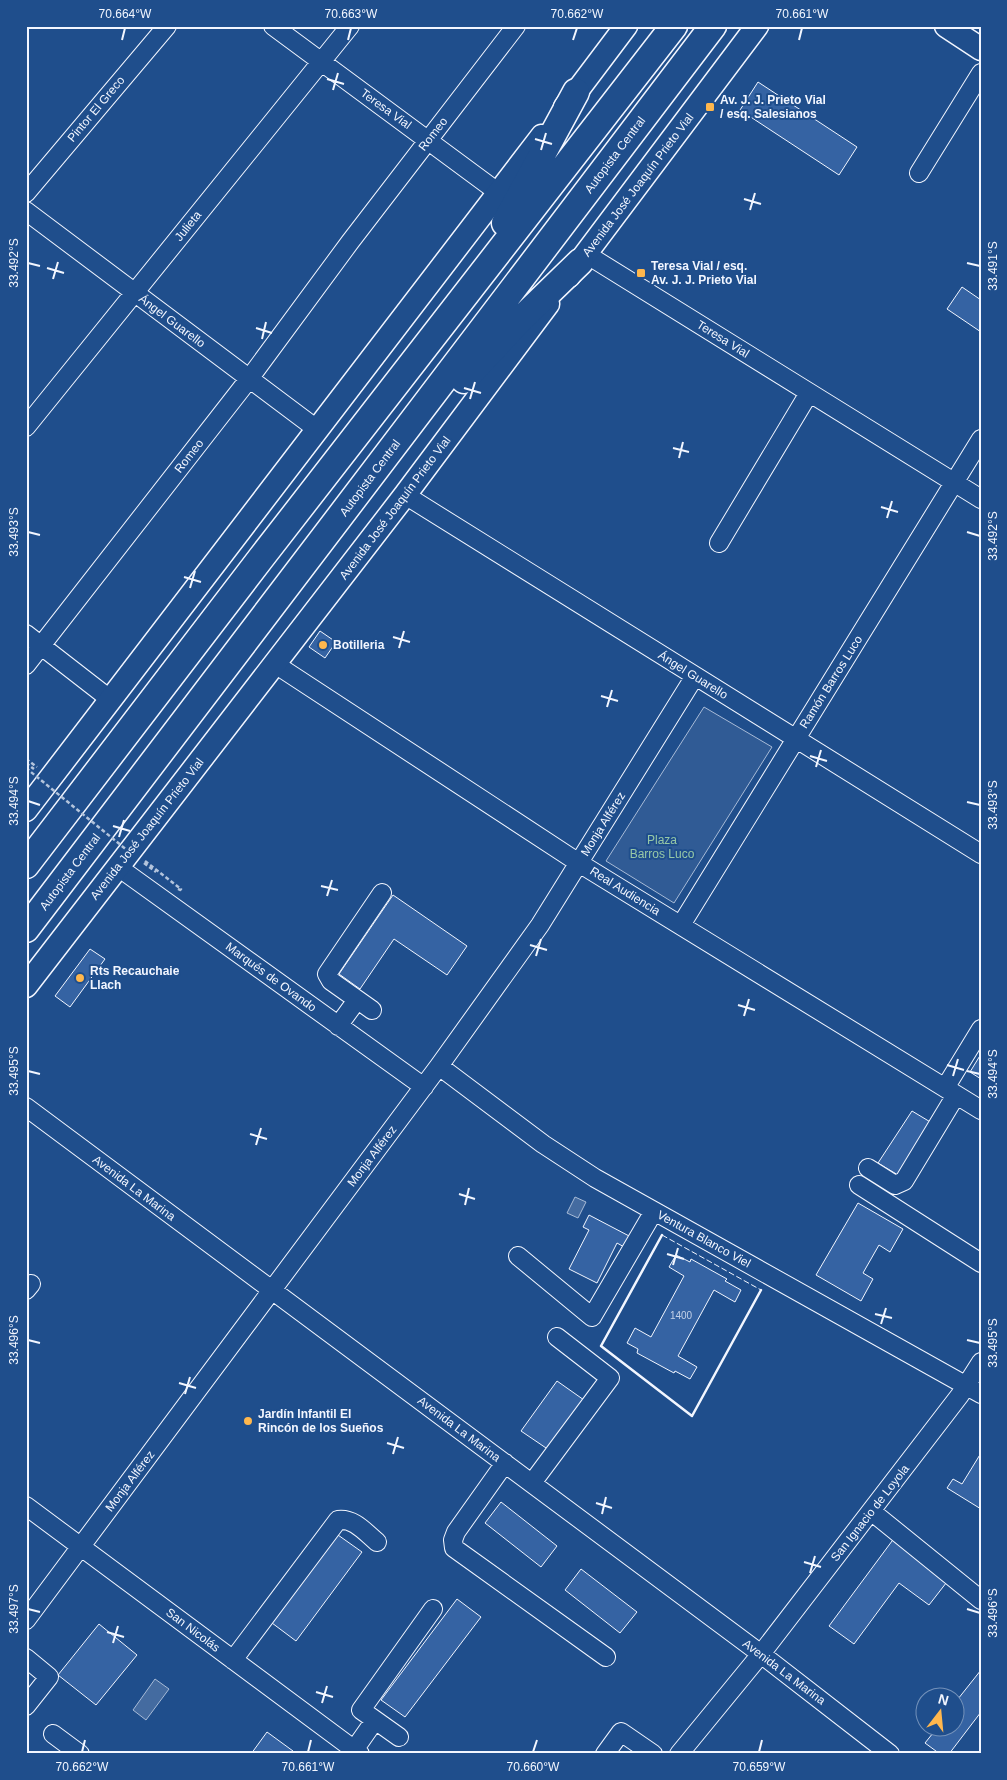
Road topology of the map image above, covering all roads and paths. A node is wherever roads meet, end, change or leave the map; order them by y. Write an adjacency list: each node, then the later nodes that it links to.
1 (167, 26): 16 (street, Pintor El Greco)
2 (273, 26): 11 (street, Teresa Vial)
3 (350, 26): 11 (street, Julieta)
4 (516, 26): 14 (street, Romeo)
5 (626, 26): 13 (main road)
6 (674, 26): 21 (highway)
7 (713, 26): 27 (highway, Autopista Central)
8 (757, 26): 19 (main road, Avenida José Joaquín Prieto Vial)
9 (946, 26): 10 (main road)
10 (981, 49)
11 (321, 62): 14 (street, Teresa Vial); 20 (street, Julieta)
12 (981, 73): 15 (street)
13 (576, 92): 17 (main road); 21 (highway)
14 (428, 140): 17 (street, Teresa Vial); 22 (street, Romeo)
15 (918, 173)
16 (26, 193)
17 (500, 193): 25 (main road)
18 (26, 211): 20 (street, Ángel Guarello)
19 (583, 258): 23 (street, Teresa Vial); 27 (highway); 29 (main road, Avenida José Joaquín Prieto Vial)
20 (135, 293): 22 (street, Ángel Guarello); 24 (street, Julieta)
21 (442, 325): 45 (highway)
22 (249, 379): 25 (street, Ángel Guarello); 33 (street, Romeo)
23 (809, 393): 28 (street, Teresa Vial); 31 (street)
24 (26, 427)
25 (318, 430): 37 (main road)
26 (981, 439): 28 (street, Ramón Barros Luco)
27 (387, 456): 49 (highway, Autopista Central)
28 (954, 482): 30 (street, Teresa Vial); 38 (street, Ramón Barros Luco)
29 (405, 495): 34 (main road, Avenida José Joaquín Prieto Vial); 36 (street, Ángel Guarello)
30 (981, 499)
31 (719, 543)
32 (26, 634): 33 (street)
33 (42, 646): 35 (street); 37 (street)
34 (275, 664): 42 (main road, Avenida José Joaquín Prieto Vial); 44 (street, Real Audiencia)
35 (26, 665)
36 (695, 676): 38 (street, Ángel Guarello); 44 (street, Monja Alférez)
37 (111, 700): 40 (main road)
38 (795, 739): 41 (street, Ángel Guarello); 48 (street, Ramón Barros Luco)
39 (27, 766): 42 (path, bridge)
40 (26, 810)
41 (981, 854)
42 (126, 861): 50 (main road, Avenida José Joaquín Prieto Vial); 53 (street, Marqués de Ovando)
43 (141, 861): 46 (path)
44 (579, 863): 48 (street, Real Audiencia); 55 (street, Monja Alférez)
45 (26, 865)
46 (157, 870)
47 (382, 894): 51 (street)
48 (680, 926): 57 (street, Real Audiencia)
49 (26, 929)
50 (26, 986)
51 (357, 1000): 52 (street); 53 (street)
52 (372, 1010)
53 (338, 1026): 56 (street, Marqués de Ovando)
54 (981, 1029): 57 (street)
55 (440, 1066): 56 (street, Monja Alférez); 62 (street, Ventura Blanco Viel)
56 (424, 1087): 65 (street, Monja Alférez)
57 (951, 1092): 59 (street, Real Audiencia); 60 (street)
58 (26, 1107): 65 (street, Avenida La Marina)
59 (981, 1110)
60 (868, 1168)
61 (859, 1185): 64 (street)
62 (654, 1211): 63 (street); 68 (street, Ventura Blanco Viel)
63 (518, 1256)
64 (981, 1263)
65 (272, 1290): 69 (street, Avenida La Marina); 74 (street, Monja Alférez)
66 (557, 1337): 70 (street)
67 (981, 1362): 68 (street, San Ignacio de Loyola)
68 (974, 1390): 72 (street, San Ignacio de Loyola)
69 (505, 1463): 70 (street, Avenida La Marina); 79 (street)
70 (532, 1483): 78 (street, Avenida La Marina)
71 (26, 1506): 74 (street, San Nicolás)
72 (871, 1511): 75 (street); 78 (street, San Ignacio de Loyola)
73 (377, 1542): 81 (street)
74 (81, 1546): 77 (street, Monja Alférez); 81 (street, San Nicolás)
75 (981, 1600)
76 (433, 1609): 83 (street)
77 (26, 1620)
78 (761, 1654): 90 (street, San Ignacio de Loyola); 91 (street, Avenida La Marina)
79 (606, 1657)
80 (26, 1658): 82 (street)
81 (233, 1660): 86 (street, San Nicolás)
82 (26, 1706)
83 (375, 1720): 85 (street); 86 (street)
84 (54, 1734): 87 (street)
85 (399, 1737)
86 (357, 1752)
87 (80, 1754)
88 (605, 1754): 89 (street)
89 (653, 1754)
90 (679, 1754)
91 (890, 1754)

